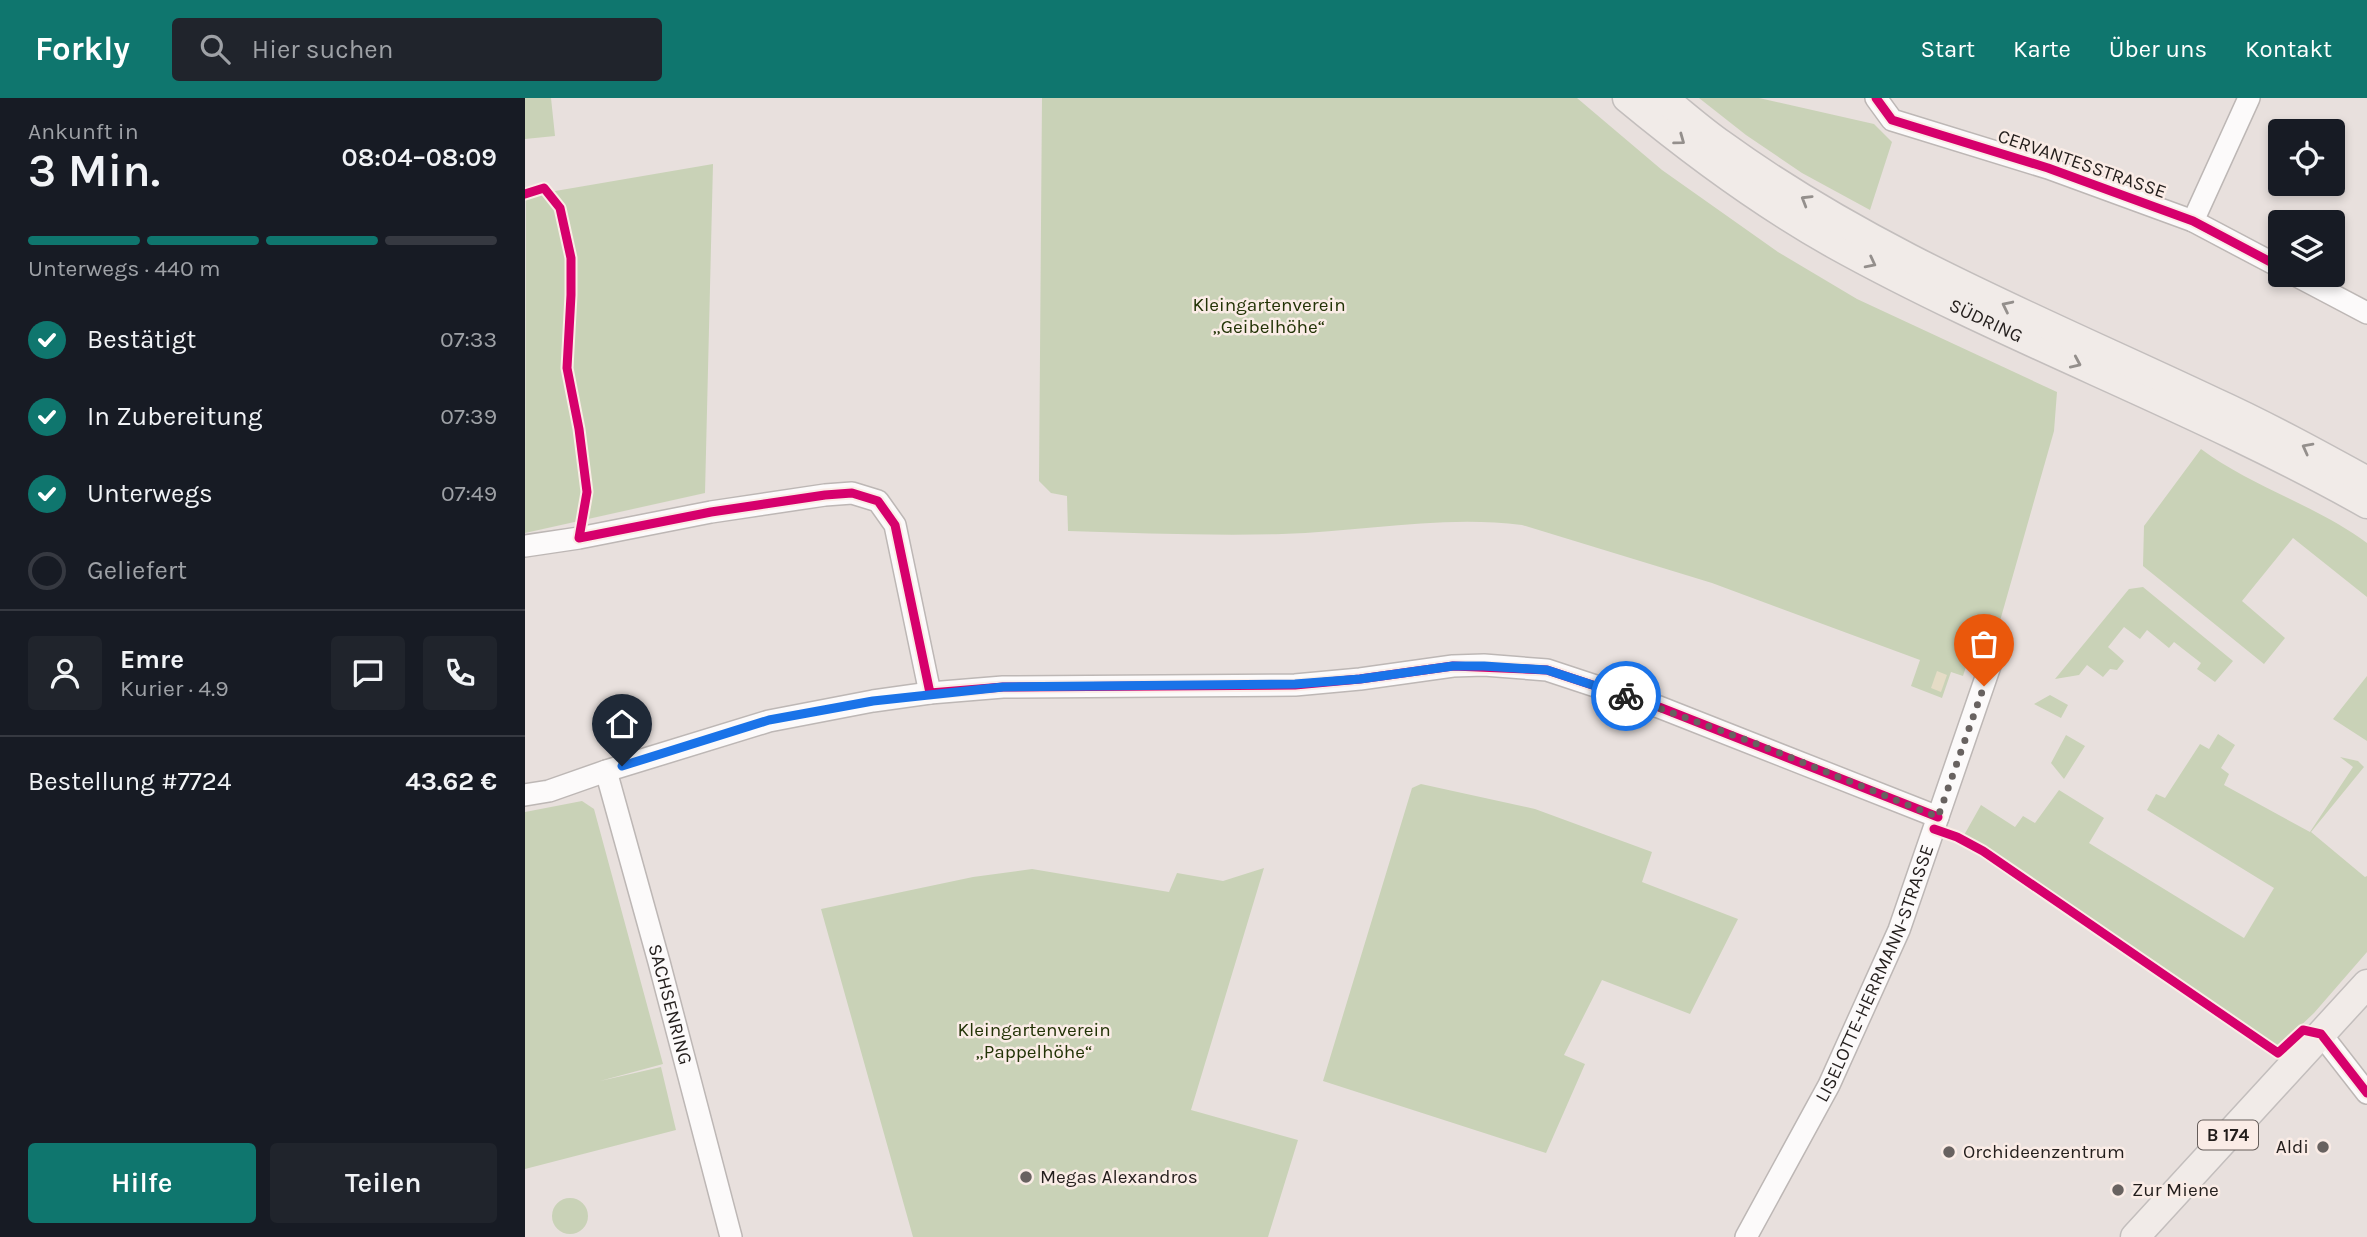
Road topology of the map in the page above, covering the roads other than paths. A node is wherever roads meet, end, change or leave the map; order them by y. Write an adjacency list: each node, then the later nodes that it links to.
1 (1627, 98): 10 (main road, SÜDRING, one-way to 10)
2 (1663, 98): 9 (main road, SÜDRING, one-way to 2)
3 (1876, 98): 5 (street, CERVANTESSTRASSE)
4 (2249, 98): 5 (street)
5 (2193, 221): 6 (street, CERVANTESSTRASSE)
6 (2268, 261)
7 (2318, 287): 8 (street)
8 (2367, 313)
9 (2367, 481)
10 (2367, 504)
11 (525, 546): 13 (street)
12 (1993, 660): 16 (street, LISELOTTE-HERRMANN-STRASSE)
13 (930, 693): 14 (street); 16 (street)
14 (606, 771): 15 (street); 20 (street, SACHSENRING)
15 (525, 794)
16 (1938, 817): 21 (street, LISELOTTE-HERRMANN-STRASSE)
17 (2367, 984): 18 (main road, B 174)
18 (2321, 1034): 19 (street); 22 (main road, B 174)
19 (2367, 1093)
20 (731, 1237)
21 (1746, 1237)
22 (2135, 1237)

